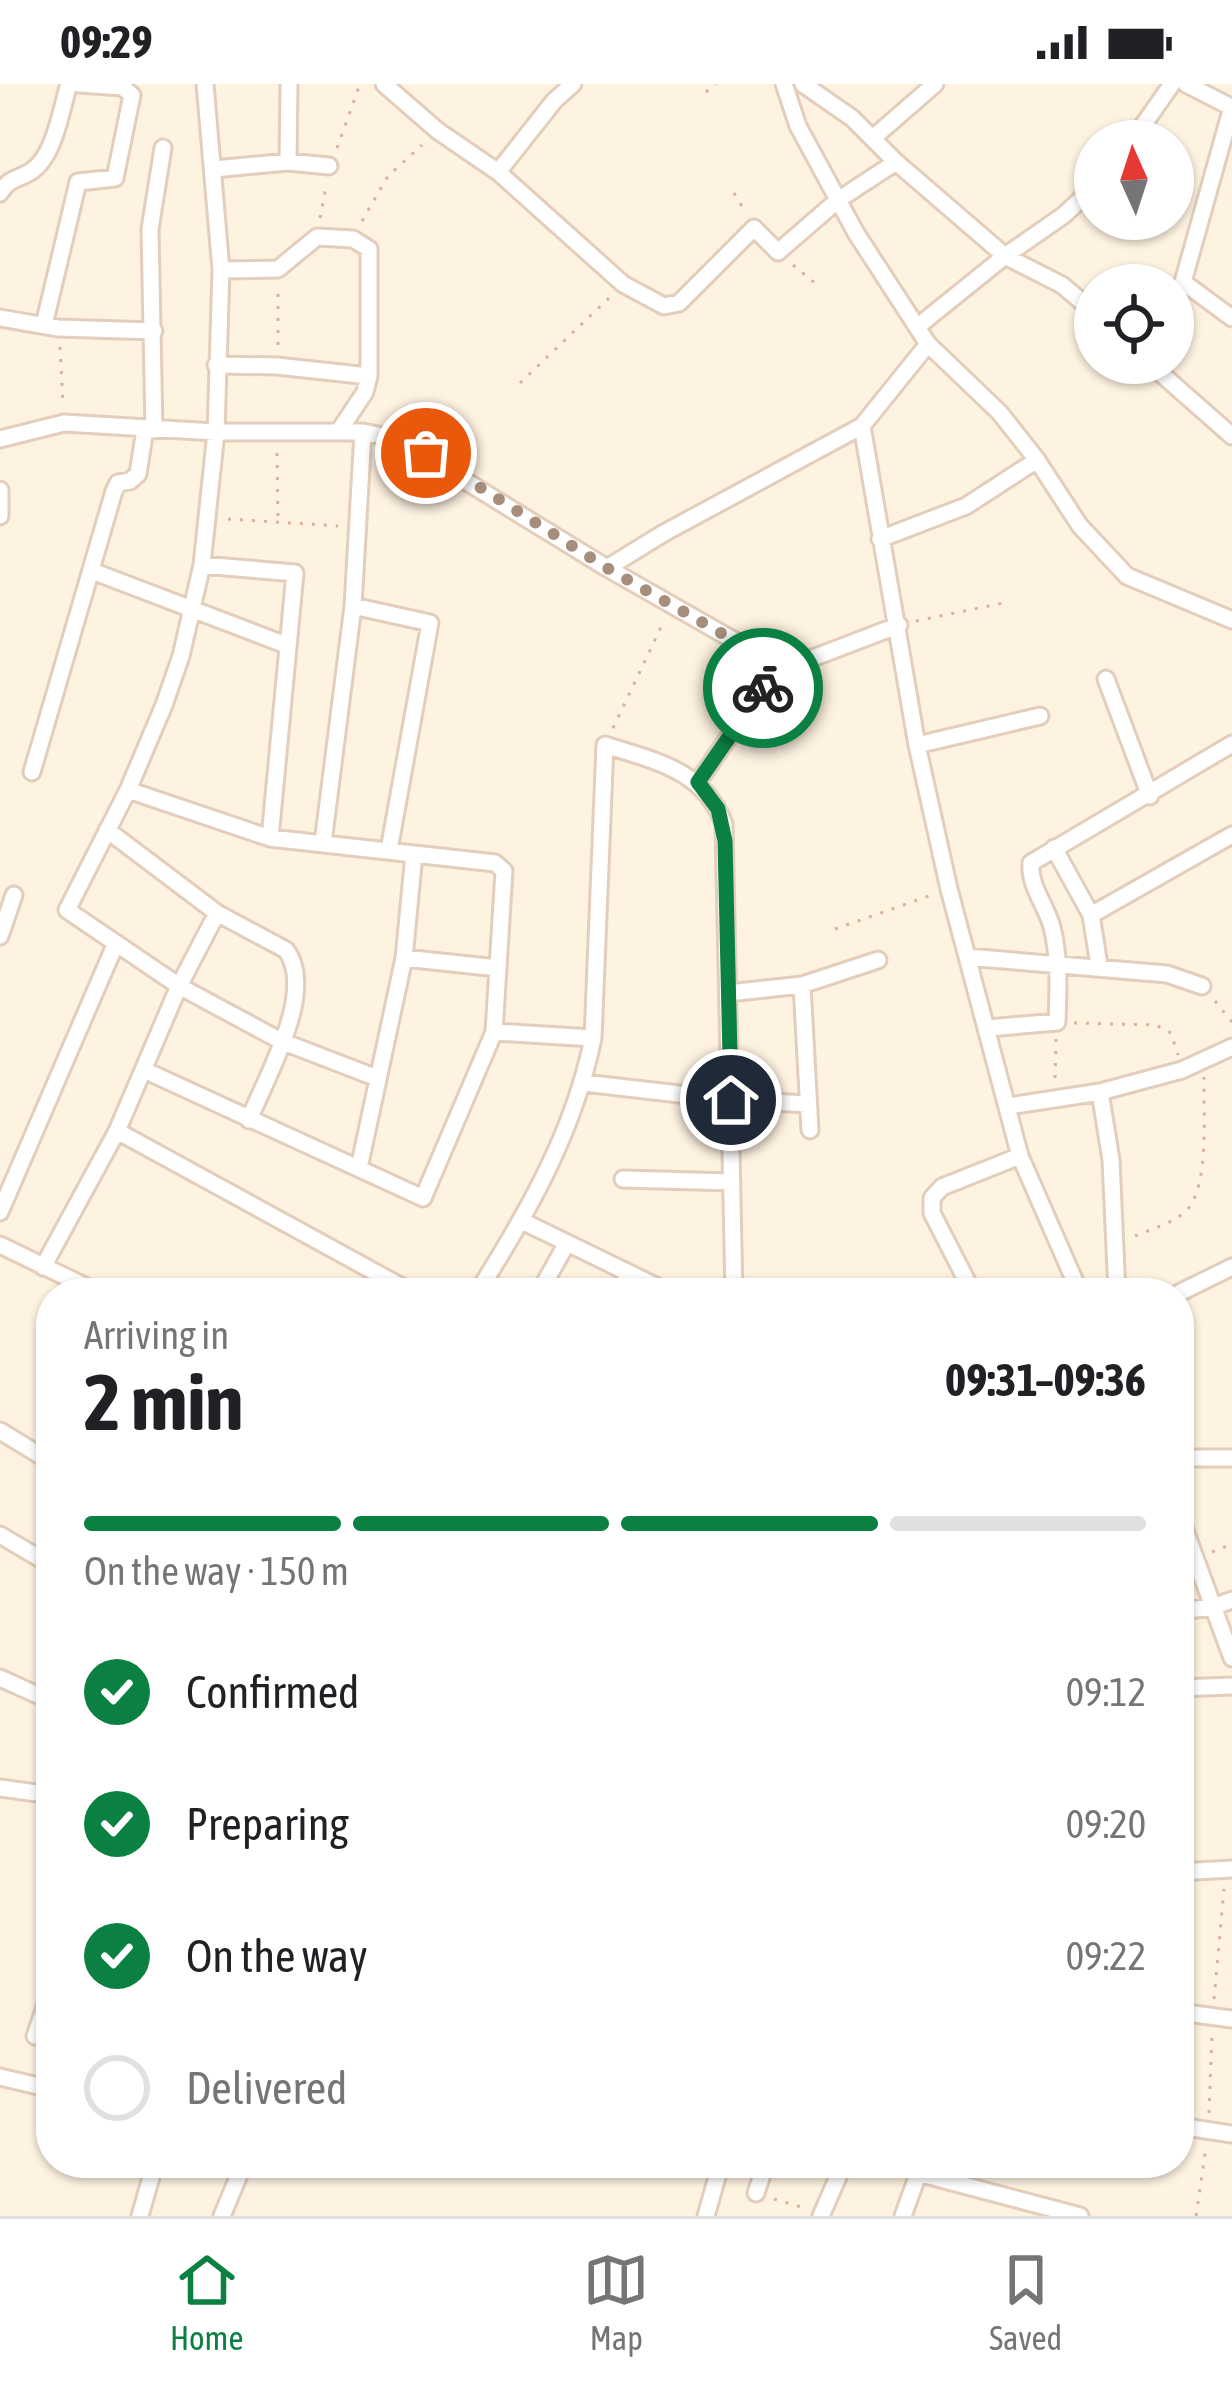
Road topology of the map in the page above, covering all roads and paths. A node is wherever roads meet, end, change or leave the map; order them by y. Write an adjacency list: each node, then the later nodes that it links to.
1 (69, 84): 26 (street)
2 (79, 84): 43 (street)
3 (205, 84): 23 (street)
4 (290, 84): 20 (street)
5 (360, 84): 22 (path)
6 (384, 84): 17 (street)
7 (573, 84): 24 (street)
8 (716, 84): 14 (path)
9 (784, 84): 27 (street)
10 (803, 84): 18 (street)
11 (935, 84): 18 (street)
12 (1172, 84): 16 (street)
13 (1186, 84): 15 (street)
14 (706, 92)
15 (1232, 107): 34 (street)
16 (1147, 120)
17 (439, 131): 24 (street); 31 (path)
18 (874, 137): 21 (street)
19 (163, 148): 45 (street)
20 (288, 162): 22 (street); 23 (street)
21 (896, 162): 27 (street); 33 (street)
22 (329, 166): 30 (path)
23 (214, 169): 35 (street)
24 (498, 172): 37 (street)
25 (734, 193): 29 (path)
26 (0, 194)
27 (838, 200): 32 (street); 44 (street)
28 (1074, 206): 33 (street)
29 (754, 228): 32 (street); 37 (street)
30 (317, 237): 31 (street); 36 (street)
31 (353, 239): 49 (street)
32 (778, 252): 38 (path)
33 (1005, 256): 40 (street); 44 (street)
34 (1188, 264)
35 (221, 269): 36 (street); 47 (street)
36 (278, 269): 48 (path)
37 (623, 284): 50 (path)
38 (816, 284)
39 (1194, 290): 41 (street)
40 (1074, 295)
41 (1232, 317)
42 (0, 318): 43 (street)
43 (51, 327): 45 (street); 52 (path)
44 (916, 327): 46 (street)
45 (154, 331): 54 (street)
46 (928, 344): 53 (street); 61 (street)
47 (216, 365): 48 (street); 57 (street)
48 (278, 366): 49 (street)
49 (369, 376): 56 (street)
50 (520, 382)
51 (1173, 384): 59 (street)
52 (64, 423): 54 (street); 60 (street)
53 (862, 426): 67 (street); 69 (street)
54 (149, 429): 57 (street); 70 (street)
55 (277, 429): 56 (street); 57 (street); 65 (path)
56 (339, 431): 58 (street)
57 (216, 432): 64 (street)
58 (363, 432): 66 (street); 69 (street)
59 (1232, 436)
60 (0, 440)
61 (1037, 460): 67 (street); 75 (street)
62 (0, 490): 63 (street)
63 (0, 516)
64 (208, 518): 65 (path); 68 (street)
65 (278, 523): 66 (path)
66 (360, 527): 73 (street)
67 (880, 538): 76 (street)
68 (202, 565): 74 (street); 77 (street)
69 (607, 568): 72 (street)
70 (92, 571): 74 (street); 84 (street)
71 (1008, 602): 76 (path)
72 (672, 605): 78 (street); 82 (path)
73 (353, 606): 91 (street); 93 (street)
74 (193, 608): 77 (street); 86 (street)
75 (1232, 620)
76 (899, 625): 78 (street); 83 (street)
77 (286, 645): 90 (street)
78 (784, 669): 85 (street)
79 (1106, 679): 87 (street)
80 (1040, 716): 83 (street)
81 (1232, 744): 87 (street)
82 (605, 745): 85 (street); 116 (street)
83 (917, 745): 95 (street)
84 (32, 772)
85 (698, 782): 111 (street)
86 (128, 790): 88 (street); 90 (street)
87 (1150, 796): 92 (street)
88 (107, 830): 97 (street); 101 (street)
89 (1232, 835): 98 (street)
90 (270, 838): 91 (street)
91 (323, 843): 93 (street)
92 (1054, 848): 98 (street); 105 (street)
93 (389, 850): 94 (street)
94 (414, 854): 103 (street); 107 (street)
95 (949, 889): 99 (path); 102 (street)
96 (14, 895): 100 (street)
97 (217, 913): 109 (street); 117 (street)
98 (1091, 915): 106 (street)
99 (835, 929)
100 (0, 936)
101 (116, 943): 109 (street); 136 (street)
102 (967, 957): 105 (street); 114 (street)
103 (404, 958): 107 (street); 122 (street)
104 (878, 960): 108 (street)
105 (1059, 963): 106 (street); 112 (street)
106 (1099, 965): 110 (street)
107 (498, 968): 115 (street)
108 (802, 985): 111 (street); 127 (street)
109 (179, 986): 117 (street); 120 (street)
110 (1202, 986): 113 (path)
111 (728, 993): 126 (street)
112 (1057, 1022): 114 (street); 121 (path); 125 (path)
113 (1232, 1022)
114 (988, 1028): 128 (street)
115 (494, 1032): 116 (street); 133 (street)
116 (593, 1038): 123 (street)
117 (281, 1041): 122 (street); 129 (street)
118 (1232, 1047): 119 (street)
119 (1204, 1059): 121 (street); 139 (path)
120 (145, 1070): 129 (street); 131 (street)
121 (1182, 1070): 124 (street)
122 (377, 1078): 133 (street)
123 (584, 1083): 126 (street); 137 (street)
124 (1100, 1092): 125 (street); 139 (street)
125 (1055, 1097): 128 (street)
126 (731, 1100): 127 (street); 135 (street)
127 (808, 1104): 130 (street)
128 (1009, 1106): 132 (street)
129 (248, 1120): 133 (street)
130 (810, 1130)
131 (117, 1131): 141 (street); 145 (street)
132 (1020, 1156): 151 (street); 152 (street)
133 (359, 1168)
134 (623, 1179): 135 (street)
135 (732, 1182): 150 (street)
136 (0, 1212)
137 (522, 1221): 138 (street); 146 (street)
138 (567, 1243): 143 (street); 147 (street)
139 (1117, 1244): 153 (street)
140 (0, 1245): 141 (street)
141 (43, 1267): 144 (street)
142 (1232, 1268): 154 (street)
143 (628, 1274): 148 (street); 149 (street)
144 (67, 1278)
145 (386, 1278)
146 (486, 1278)
147 (547, 1278)
148 (626, 1278)
149 (637, 1278)
150 (734, 1278)
151 (965, 1278)
152 (1073, 1278)
153 (1117, 1278)
154 (1194, 1286)
155 (0, 1430): 156 (street)
156 (36, 1453)
157 (1194, 1457): 158 (street)
158 (1232, 1458)
159 (0, 1535): 161 (street)
160 (1194, 1554): 163 (street)
161 (36, 1556)
162 (1232, 1600): 163 (street)
163 (1214, 1607): 164 (street); 165 (street)
164 (1194, 1609)
165 (1232, 1658)
166 (0, 1678): 169 (street)
167 (1232, 1686): 168 (street)
168 (1194, 1687)
169 (36, 1694)
170 (0, 1788): 171 (street)
171 (36, 1793)
172 (1229, 1869): 173 (street); 175 (path)
173 (1194, 1871)
174 (1194, 2013): 175 (street)
175 (1212, 2015): 176 (street); 182 (path)
176 (1232, 2019)
177 (36, 2033): 178 (street)
178 (35, 2036)
179 (0, 2078): 180 (street)
180 (36, 2086)
181 (1194, 2129): 182 (street)
182 (1208, 2132): 183 (street); 198 (path)
183 (1232, 2134)
184 (151, 2178): 193 (street)
185 (238, 2178): 194 (street)
186 (717, 2178): 195 (street)
187 (761, 2178): 191 (street)
188 (838, 2178): 192 (street)
189 (916, 2178): 196 (street)
190 (953, 2178): 197 (street)
191 (756, 2193): 192 (path)
192 (822, 2215)
193 (140, 2216)
194 (222, 2216)
195 (706, 2216)
196 (903, 2216)
197 (1080, 2216)
198 (1196, 2216)

